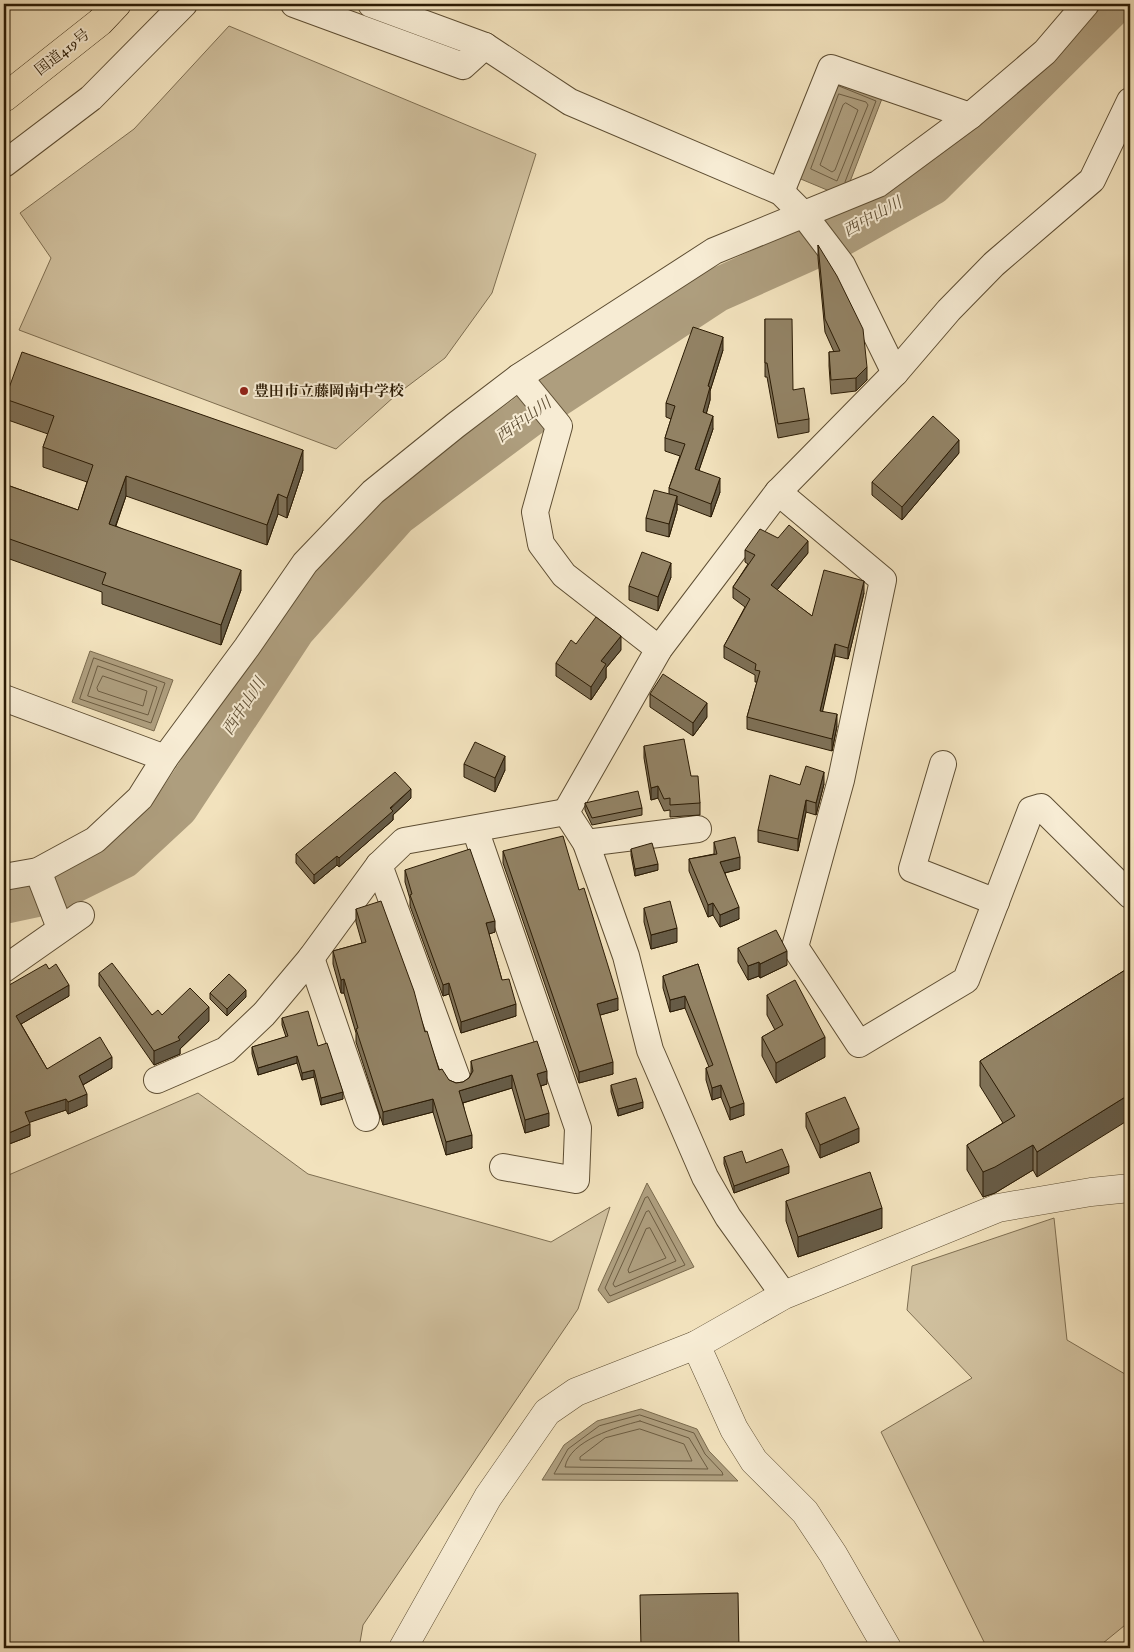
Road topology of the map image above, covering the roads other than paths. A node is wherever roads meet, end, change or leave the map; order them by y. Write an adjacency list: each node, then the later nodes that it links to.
1 (117, 4): 7 (highway, 国道419号)
2 (184, 4): 10 (street)
3 (294, 4): 6 (street)
4 (371, 4): 6 (street)
5 (1086, 4): 9 (street)
6 (485, 46): 11 (street)
7 (4, 98)
8 (1130, 101): 13 (street)
9 (970, 116): 11 (street); 12 (street)
10 (4, 164)
11 (781, 192): 12 (street)
12 (807, 220): 13 (street); 14 (street)
13 (895, 372): 15 (street)
14 (523, 382): 16 (street); 18 (street)
15 (778, 492): 16 (street); 28 (street)
16 (659, 649): 20 (street)
17 (4, 698): 18 (street)
18 (165, 758): 25 (street)
19 (943, 764): 28 (street)
20 (566, 812): 21 (street); 23 (street)
21 (475, 829): 24 (street); 34 (street)
22 (698, 829): 23 (street)
23 (586, 843): 36 (street)
24 (380, 865): 29 (street); 32 (street)
25 (40, 876): 26 (street); 30 (street)
26 (4, 877)
27 (1130, 895): 28 (street)
28 (996, 902)
29 (311, 958): 31 (street); 33 (street)
30 (4, 969)
31 (157, 1080)
32 (458, 1081)
33 (366, 1118)
34 (503, 1167)
35 (1130, 1188): 36 (street)
36 (784, 1295): 37 (street)
37 (696, 1345): 38 (street); 39 (street)
38 (403, 1648)
39 (887, 1648)

